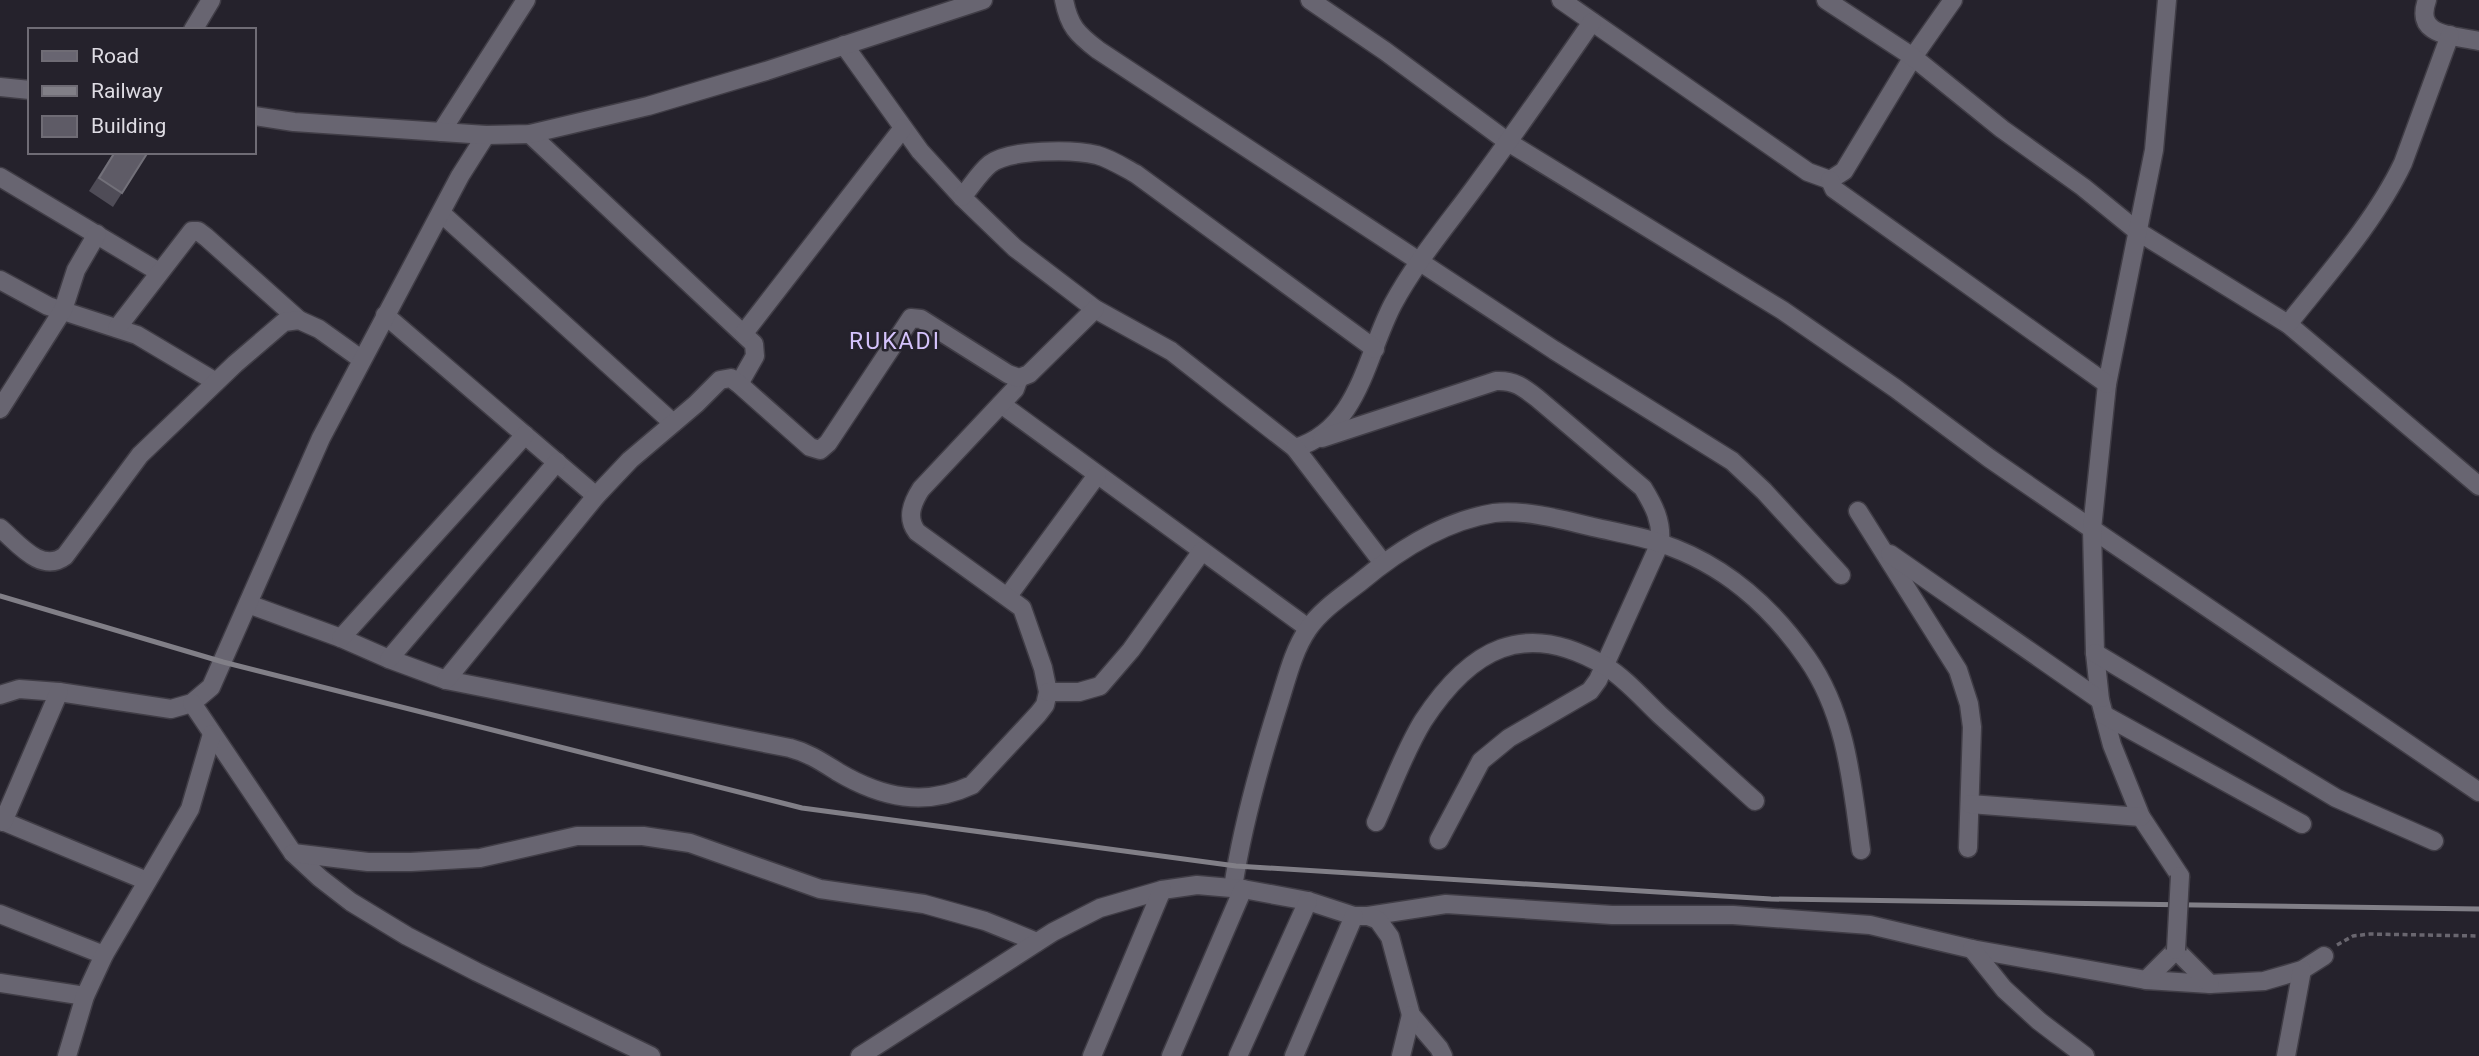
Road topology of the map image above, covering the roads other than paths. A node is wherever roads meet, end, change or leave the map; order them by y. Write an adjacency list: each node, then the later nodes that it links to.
1 (211, 0): 12 (street)
2 (526, 0): 21 (street)
3 (983, 0): 15 (street)
4 (1064, 0): 31 (street)
5 (1310, 0): 24 (street)
6 (1561, 0): 11 (street)
7 (1826, 0): 16 (street)
8 (1953, 0): 16 (street)
9 (2167, 0): 29 (street)
10 (2427, 0): 13 (street)
11 (1592, 22): 24 (street); 26 (street)
12 (194, 28)
13 (2450, 35): 14 (street); 38 (street)
14 (2479, 41)
15 (844, 45): 20 (street); 22 (street)
16 (1913, 57): 26 (street); 29 (street)
17 (0, 87): 18 (street)
18 (28, 90)
19 (256, 116): 21 (street)
20 (903, 128): 27 (street); 40 (street)
21 (441, 132): 23 (street)
22 (530, 134): 23 (street); 40 (street)
23 (486, 135): 28 (street)
24 (1508, 142): 31 (street); 59 (street)
25 (0, 177): 30 (street)
26 (1830, 180): 46 (street)
27 (962, 197): 34 (street); 41 (street)
28 (441, 213): 36 (street); 49 (street)
29 (2137, 231): 38 (street); 46 (street)
30 (97, 234): 32 (street); 35 (street)
31 (1421, 262): 41 (street); 64 (street)
32 (159, 272): 37 (street); 39 (street)
33 (0, 280): 35 (street)
34 (1095, 309): 43 (street); 52 (street)
35 (63, 310): 39 (street); 48 (street)
36 (385, 315): 42 (street); 50 (street)
37 (299, 320): 42 (street); 44 (street)
38 (2288, 324): 55 (street)
39 (117, 328): 44 (street)
40 (744, 333): 45 (street)
41 (1374, 349): 51 (street)
42 (361, 359): 66 (street)
43 (1019, 378): 45 (street); 47 (street)
44 (216, 382): 58 (street)
45 (739, 384): 49 (street)
46 (2107, 384): 59 (street)
47 (1001, 404): 54 (street); 65 (street)
48 (0, 409)
49 (673, 423): 56 (street)
50 (525, 435): 53 (street); 68 (street)
51 (1317, 440): 52 (street); 60 (street)
52 (1295, 447): 63 (street)
53 (556, 462): 56 (street); 70 (street)
54 (1097, 475): 62 (street); 65 (street)
55 (2479, 486)
56 (596, 496): 72 (street)
57 (1858, 511): 61 (street)
58 (0, 528)
59 (2092, 530): 69 (street); 79 (street)
60 (1660, 543): 63 (street); 71 (street); 89 (street)
61 (1882, 549): 77 (street); 81 (street)
62 (1202, 551): 67 (street); 74 (street)
63 (1383, 562): 67 (street)
64 (1840, 575)
65 (1008, 596): 74 (street)
66 (248, 604): 68 (street); 76 (street)
67 (1308, 628): 92 (street)
68 (341, 638): 70 (street)
69 (2095, 653): 77 (street); 87 (street)
70 (389, 659): 72 (street)
71 (1606, 666): 80 (street); 84 (street); 86 (street)
72 (446, 680): 74 (street)
73 (59, 692): 75 (street); 76 (street); 83 (street)
74 (1048, 692)
75 (0, 695)
76 (192, 703): 78 (street)
77 (2102, 708): 82 (street); 85 (street)
78 (212, 734): 90 (street); 91 (street)
79 (2479, 792)
80 (1755, 801)
81 (1970, 804): 82 (street); 88 (street)
82 (2141, 817): 99 (street, bridge)
83 (2, 821): 91 (street)
84 (1376, 822)
85 (2302, 824)
86 (1439, 840)
87 (2434, 841)
88 (1968, 848)
89 (1861, 850)
90 (293, 853): 97 (street); 109 (street)
91 (147, 880): 100 (street)
92 (1238, 888): 93 (street); 94 (street); 112 (street)
93 (1162, 890): 97 (street); 111 (street)
94 (1308, 901): 96 (street); 113 (street)
95 (0, 914): 100 (street)
96 (1361, 916): 98 (street); 107 (street); 114 (street)
97 (1037, 942): 110 (street)
98 (1972, 949): 103 (street); 117 (street)
99 (2176, 950): 103 (street); 105 (street)
100 (104, 955): 106 (street)
101 (2323, 956): 102 (street)
102 (2302, 970): 105 (street); 118 (street)
103 (2146, 980): 105 (street)
104 (0, 983): 106 (street)
105 (2210, 984)
106 (85, 996): 108 (street)
107 (1411, 1015): 115 (street); 116 (street)
108 (67, 1056)
109 (651, 1056)
110 (860, 1056)
111 (1092, 1056)
112 (1171, 1056)
113 (1238, 1056)
114 (1294, 1056)
115 (1401, 1056)
116 (1443, 1056)
117 (2085, 1056)
118 (2286, 1056)

